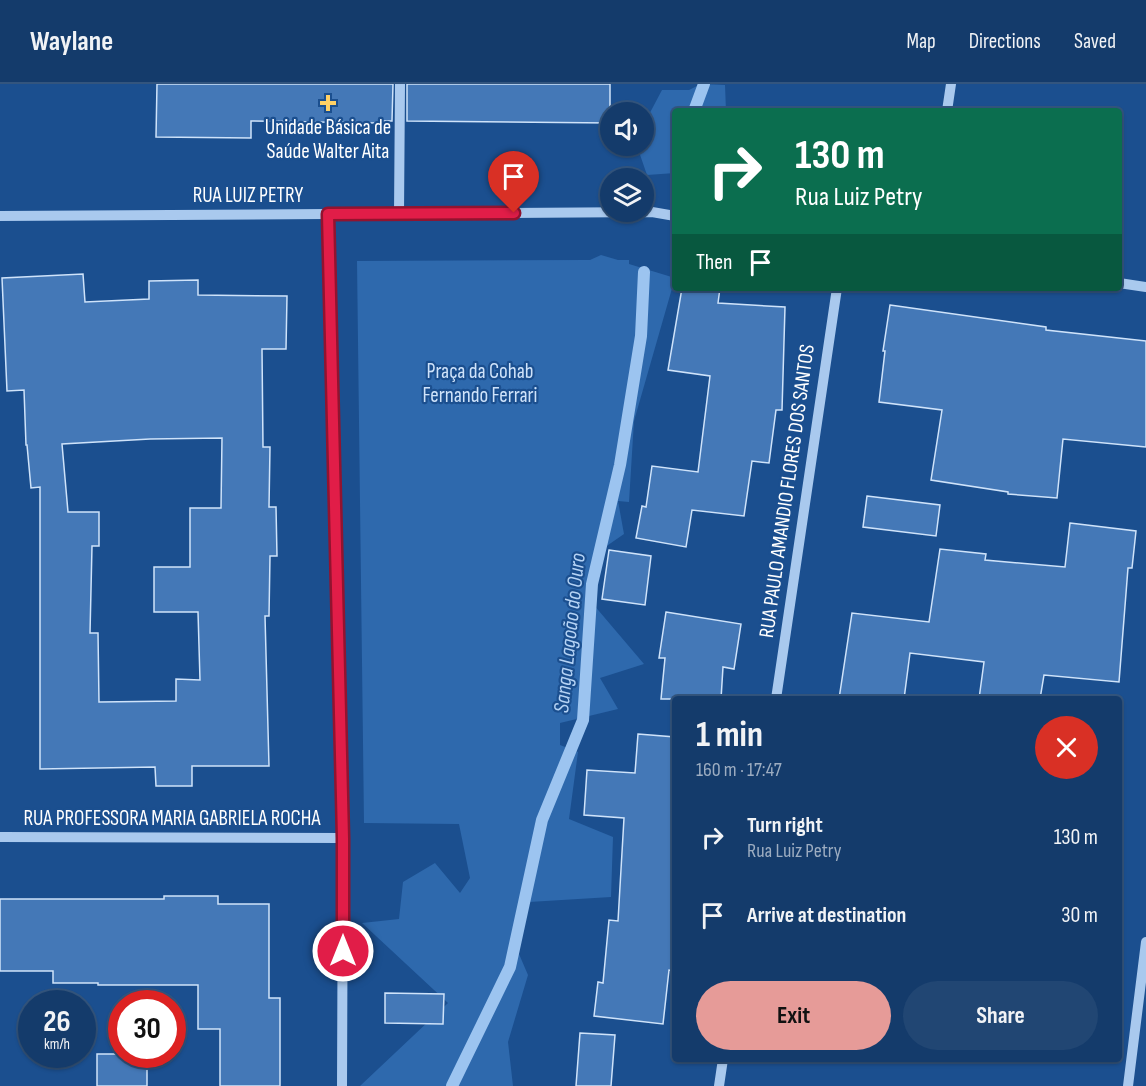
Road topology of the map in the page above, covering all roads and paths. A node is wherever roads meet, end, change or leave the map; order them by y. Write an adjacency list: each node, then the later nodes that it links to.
1 (400, 84): 5 (street)
2 (951, 84): 3 (street)
3 (947, 108)
4 (328, 214): 5 (street, RUA LUIZ PETRY); 7 (street, RUA LUIZ PETRY); 13 (street)
5 (399, 214): 6 (street, RUA LUIZ PETRY)
6 (672, 215)
7 (0, 216)
8 (1122, 283): 9 (street)
9 (1146, 287)
10 (837, 291): 11 (street, RUA PAULO AMANDIO FLORES DOS SANTOS)
11 (776, 696)
12 (0, 837): 13 (street, RUA PROFESSORA MARIA GABRIELA ROCHA)
13 (343, 838): 16 (street)
14 (1146, 942): 18 (street)
15 (723, 1062): 17 (street)
16 (342, 1086)
17 (719, 1086)
18 (1128, 1086)

